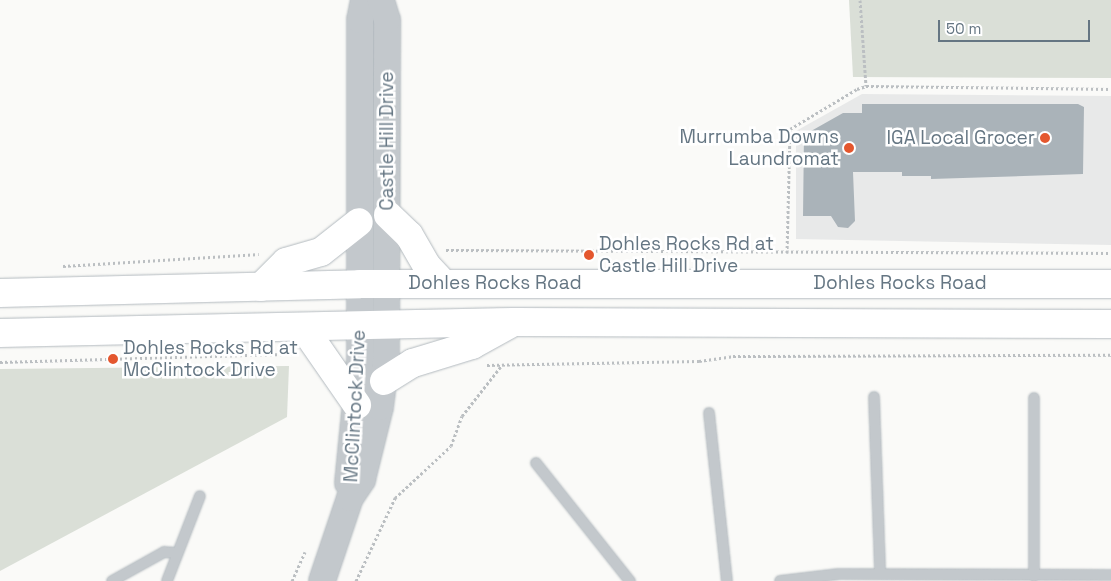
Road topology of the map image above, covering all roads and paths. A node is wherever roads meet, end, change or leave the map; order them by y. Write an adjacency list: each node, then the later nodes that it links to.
1 (364, 0): 7 (street, Castle Hill Drive)
2 (381, 0): 6 (street, Castle Hill Drive)
3 (860, 0): 4 (path)
4 (866, 86): 5 (path); 10 (path)
5 (1111, 89)
6 (388, 215): 13 (street, Castle Hill Drive); 14 (main road)
7 (359, 222): 15 (street, Castle Hill Drive); 17 (main road)
8 (438, 246): 10 (path)
9 (266, 253): 12 (path)
10 (788, 253): 11 (path)
11 (1111, 253)
12 (58, 266)
13 (388, 283): 14 (main road, Dohles Rocks Road); 15 (main road, Dohles Rocks Road); 20 (street, McClintock Drive)
14 (443, 283): 16 (main road, Dohles Rocks Road)
15 (360, 284): 17 (main road, Dohles Rocks Road); 22 (street, McClintock Drive)
16 (1111, 284)
17 (261, 287): 18 (main road, Dohles Rocks Road)
18 (0, 293)
19 (514, 322): 20 (main road, Dohles Rocks Road); 21 (main road, Dohles Rocks Road); 30 (main road)
20 (388, 324): 22 (main road, Dohles Rocks Road); 30 (street, McClintock Drive)
21 (1111, 324)
22 (360, 326): 23 (main road, Dohles Rocks Road); 33 (street, McClintock Drive)
23 (303, 327): 24 (main road, Dohles Rocks Road); 33 (main road)
24 (0, 333)
25 (1111, 355): 28 (path)
26 (300, 356): 27 (path)
27 (0, 362)
28 (503, 365): 29 (path); 47 (path)
29 (476, 367)
30 (384, 381): 37 (street, McClintock Drive)
31 (874, 397): 40 (lane)
32 (1034, 398): 42 (lane)
33 (357, 405): 37 (street, McClintock Drive)
34 (709, 413): 49 (lane)
35 (536, 462): 48 (lane)
36 (200, 496): 39 (lane)
37 (350, 498): 46 (street, McClintock Drive)
38 (308, 546): 45 (path)
39 (178, 553): 43 (lane); 44 (lane)
40 (880, 573): 42 (lane); 51 (lane)
41 (1111, 575): 42 (lane)
42 (1034, 576)
43 (115, 580)
44 (166, 581)
45 (292, 581)
46 (322, 581)
47 (356, 581)
48 (630, 581)
49 (727, 581)
50 (780, 581): 51 (lane)
51 (786, 581)

